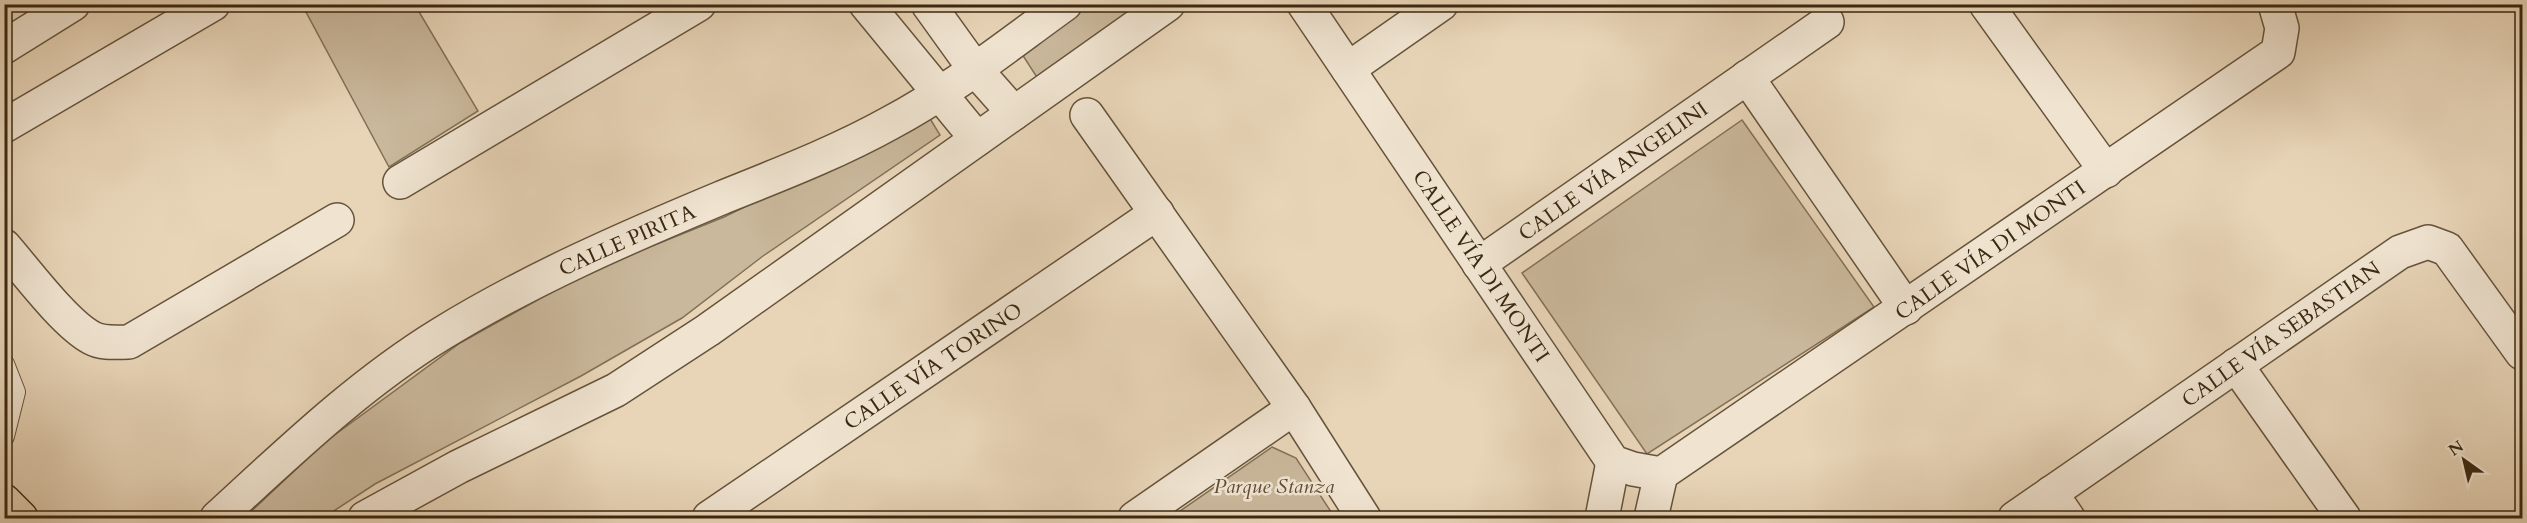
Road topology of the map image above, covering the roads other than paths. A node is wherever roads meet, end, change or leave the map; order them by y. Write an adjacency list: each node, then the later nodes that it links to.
1 (73, 4): 13 (street)
2 (213, 4): 20 (street)
3 (699, 4): 23 (street)
4 (866, 4): 17 (street)
5 (928, 4): 14 (street)
6 (1065, 4): 14 (street, CALLE PIRITA)
7 (1168, 4): 18 (street)
8 (1304, 4): 15 (street, CALLE VÍA DI MONTI)
9 (1441, 4): 15 (street)
10 (1986, 4): 22 (street)
11 (2275, 4): 22 (street, CALLE VÍA DI MONTI)
12 (1827, 22): 16 (street, CALLE VÍA ANGELINI)
13 (4, 47)
14 (974, 68): 17 (street, CALLE PIRITA); 18 (street)
15 (1348, 69): 27 (street, CALLE VÍA DI MONTI)
16 (1747, 77): 27 (street, CALLE VÍA ANGELINI); 28 (street)
17 (940, 92): 21 (street); 39 (street, CALLE PIRITA)
18 (1014, 113): 21 (street)
19 (1087, 116): 24 (street)
20 (4, 126)
21 (977, 139): 40 (street)
22 (2106, 171): 28 (street, CALLE VÍA DI MONTI)
23 (400, 182)
24 (1157, 213): 32 (street); 41 (street, CALLE VÍA TORINO)
25 (337, 220): 26 (street)
26 (4, 246)
27 (1479, 264): 34 (street, CALLE VÍA DI MONTI)
28 (1906, 308): 35 (street, CALLE VÍA DI MONTI)
29 (2523, 353): 31 (street, CALLE VÍA SEBASTIAN)
30 (4, 364): 33 (lane)
31 (2236, 365): 37 (street, CALLE VÍA SEBASTIAN); 47 (street)
32 (1294, 408): 42 (street); 43 (street)
33 (4, 436)
34 (1613, 462): 35 (street); 44 (street)
35 (1661, 474): 45 (street)
36 (4, 501): 38 (main road)
37 (2060, 506): 46 (street, CALLE VÍA SEBASTIAN)
38 (21, 519)
39 (217, 519)
40 (365, 519)
41 (709, 519)
42 (1135, 519)
43 (1364, 519)
44 (1602, 519)
45 (1651, 519)
46 (2014, 519)
47 (2344, 519)

